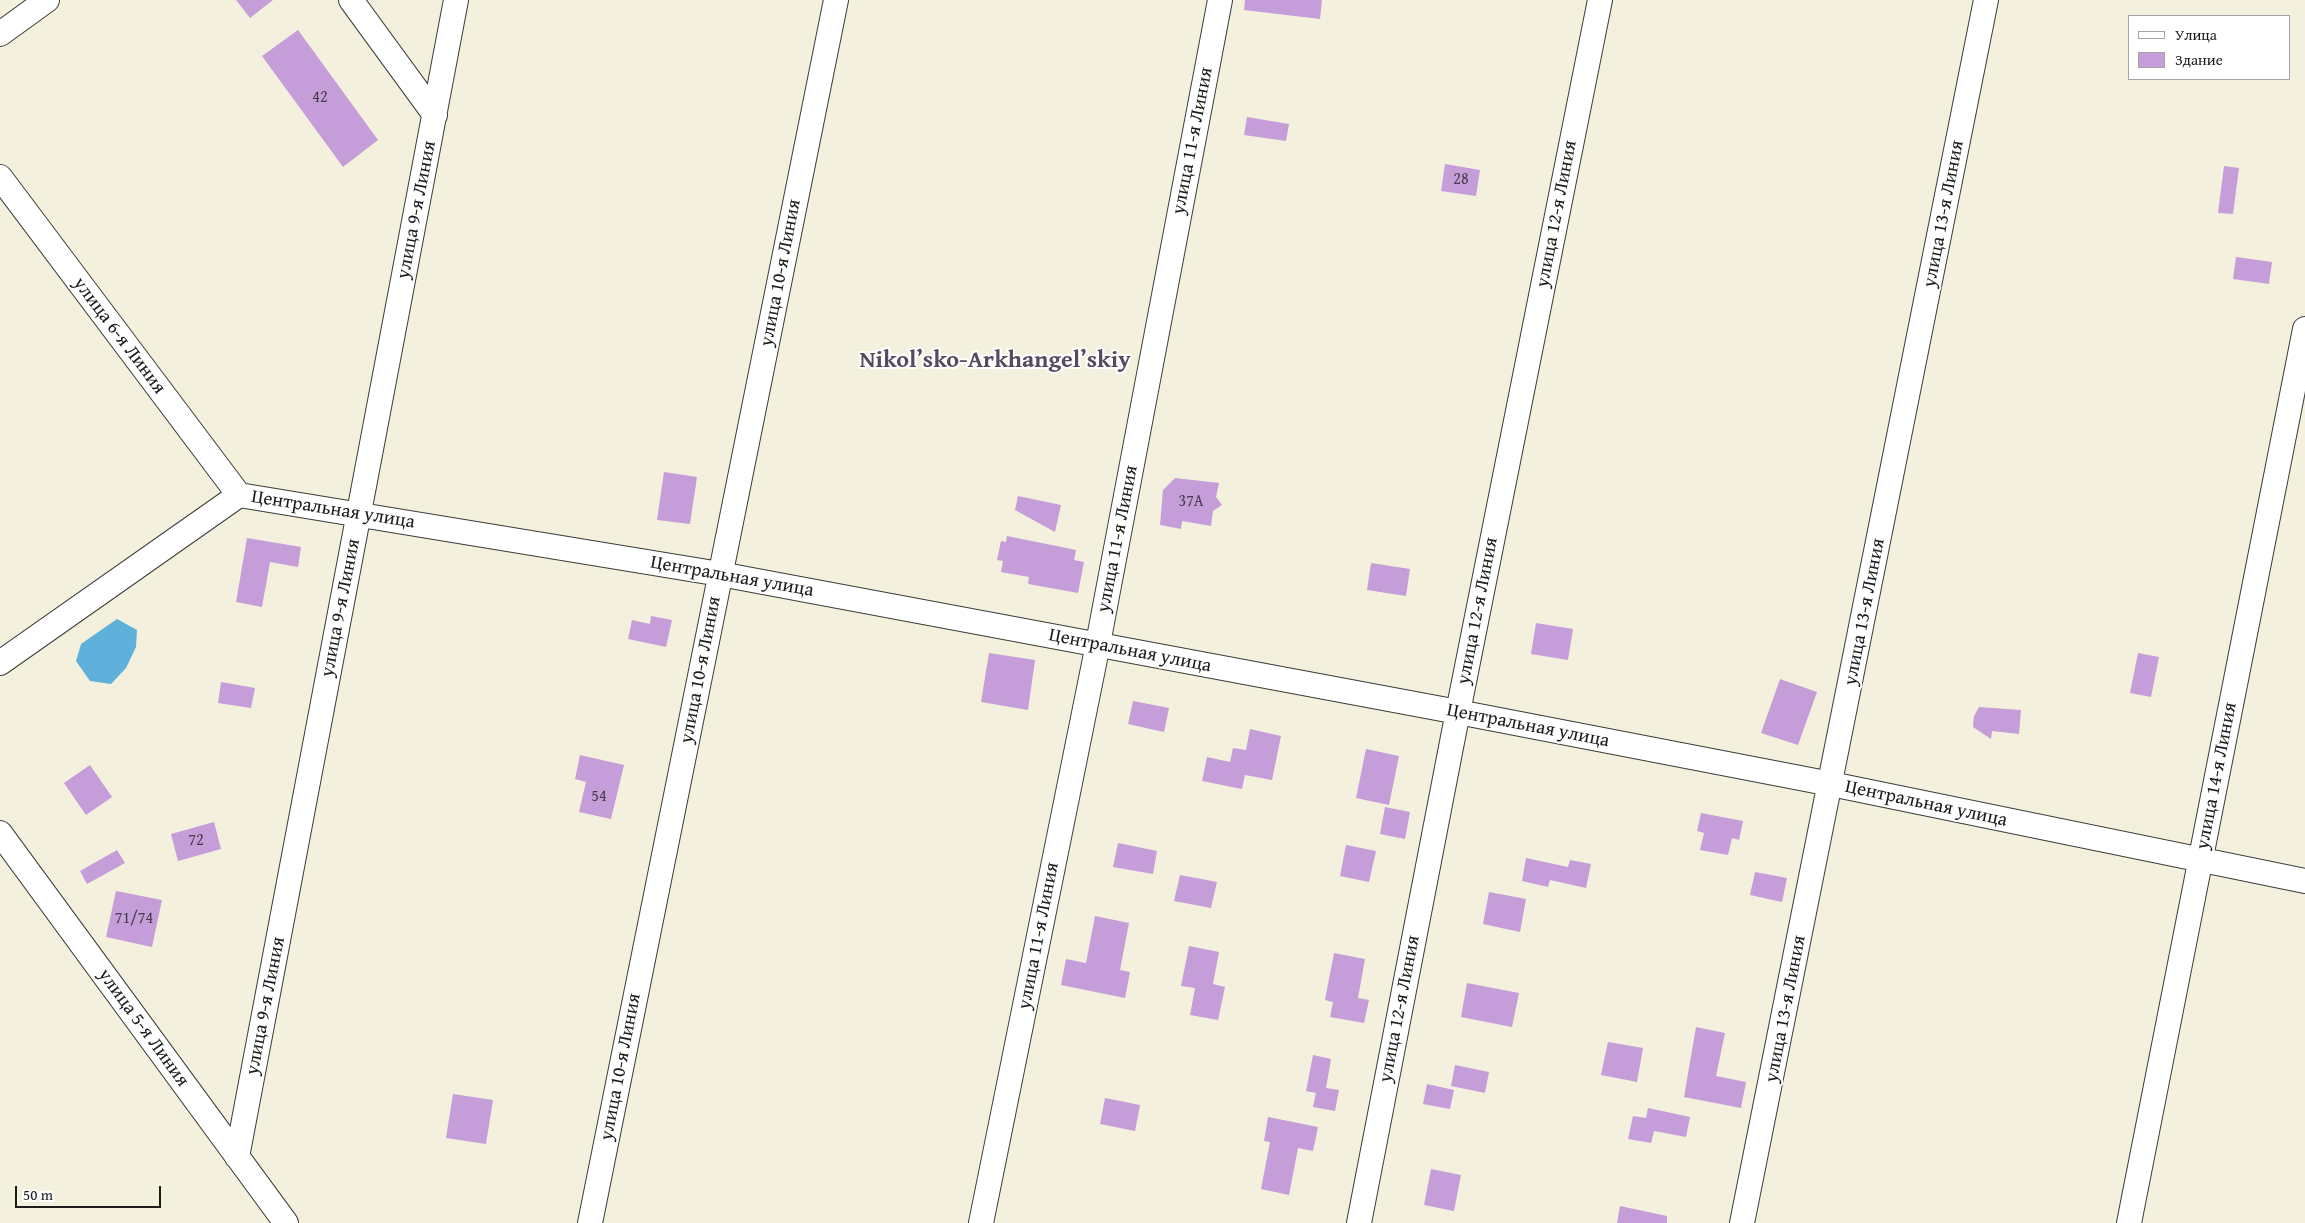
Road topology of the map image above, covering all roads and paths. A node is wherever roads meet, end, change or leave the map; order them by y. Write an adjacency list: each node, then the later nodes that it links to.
1 (46, 0): 8 (street)
2 (351, 0): 9 (street)
3 (456, 0): 9 (street, улица 9-я Линия)
4 (836, 0): 14 (street, улица 10-я Линия)
5 (1220, 0): 15 (street, улица 11-я Линия)
6 (1600, 0): 17 (street, улица 12-я Линия)
7 (1986, 0): 18 (street, улица 13-я Линия)
8 (0, 34)
9 (435, 115): 13 (street, улица 9-я Линия)
10 (0, 178): 12 (street, улица 6-я Линия)
11 (2305, 329): 20 (street, улица 14-я Линия)
12 (239, 494): 13 (street, Центральная улица); 16 (street, Центральная улица)
13 (359, 514): 14 (street, Центральная улица); 22 (street, улица 9-я Линия)
14 (720, 574): 15 (street, Центральная улица); 24 (street, улица 10-я Линия)
15 (1098, 645): 17 (street, Центральная улица); 25 (street, улица 11-я Линия)
16 (0, 663)
17 (1458, 712): 18 (street, Центральная улица); 26 (street, улица 12-я Линия)
18 (1831, 784): 20 (street, Центральная улица); 27 (street, улица 13-я Линия)
19 (0, 833): 22 (street, улица 5-я Линия)
20 (2200, 861): 21 (street, Центральная улица); 28 (street, улица 14-я Линия)
21 (2305, 881)
22 (237, 1157): 23 (street, улица 5-я Линия)
23 (286, 1223)
24 (590, 1223)
25 (981, 1223)
26 (1359, 1223)
27 (1742, 1223)
28 (2129, 1223)

